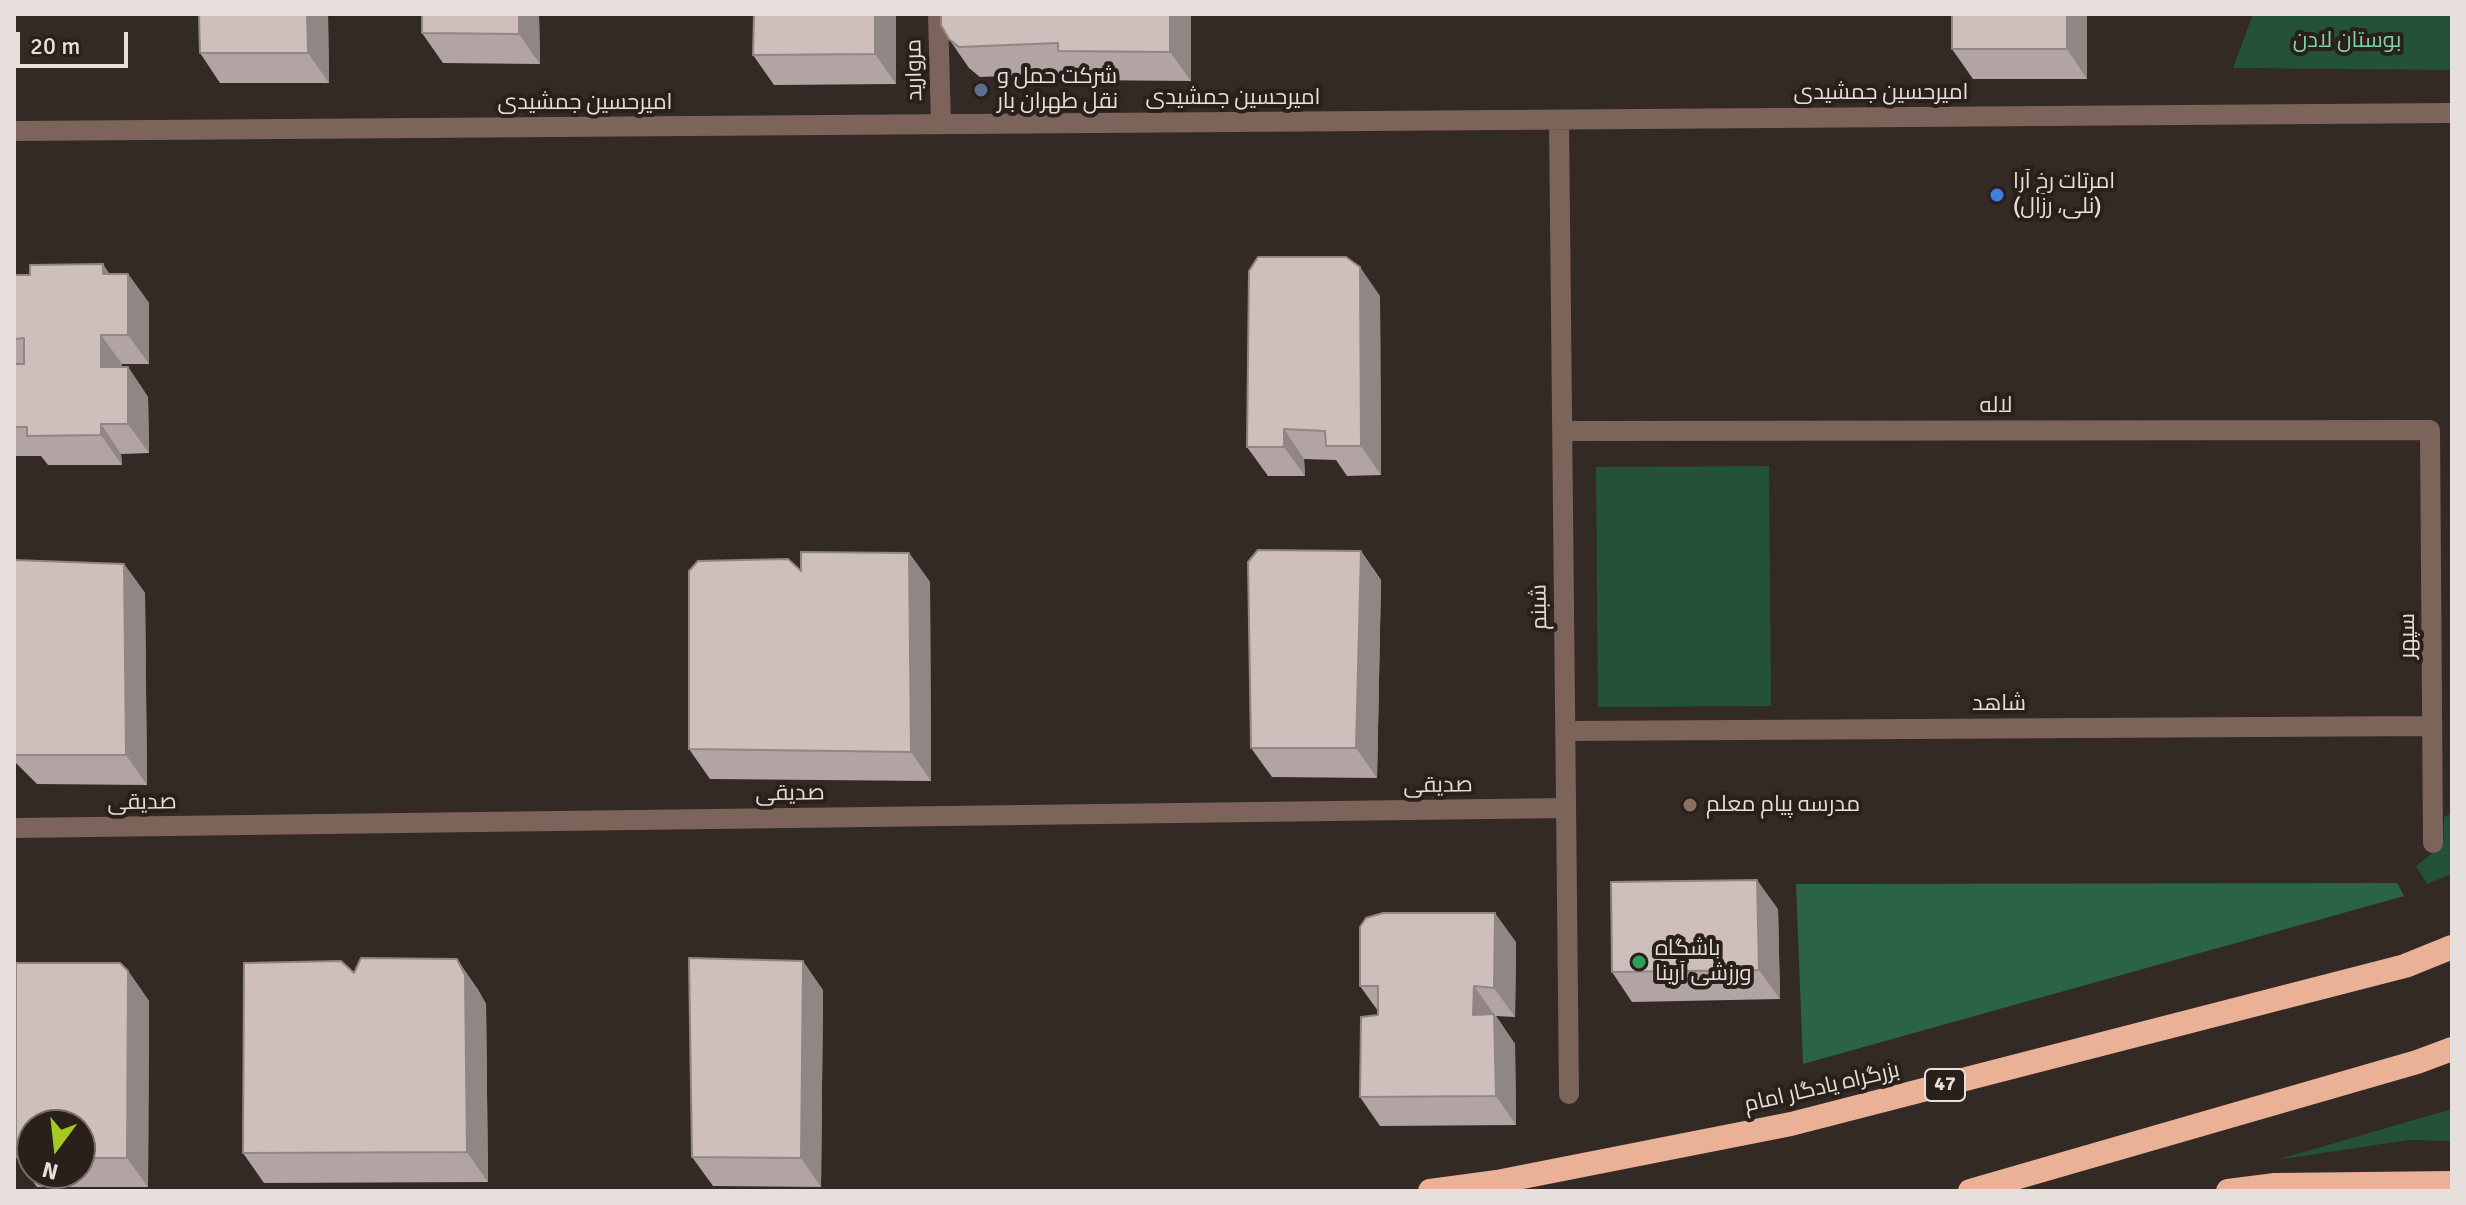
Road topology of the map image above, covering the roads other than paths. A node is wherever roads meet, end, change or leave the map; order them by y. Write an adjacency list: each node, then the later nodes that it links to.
1 (938, 14): 4 (street, مروارید)
2 (2452, 113): 3 (street, امیرحسین جمشیدی)
3 (1559, 120): 4 (street, امیرحسین جمشیدی); 7 (street, شبنم)
4 (941, 124): 5 (street, امیرحسین جمشیدی)
5 (14, 131)
6 (2430, 430): 7 (street, لاله); 8 (street, سپهر)
7 (1562, 431): 9 (street, شبنم)
8 (2432, 726): 9 (street, شاهد); 12 (street, سپهر)
9 (1566, 731): 10 (street, شبنم)
10 (1566, 808): 11 (street, صدیقی); 15 (street, شبنم)
11 (14, 828)
12 (2433, 843)
13 (2452, 947): 17 (highway, بزرگراه یادگار امام / 47)
14 (2452, 1049): 18 (highway)
15 (1569, 1094)
16 (2452, 1183): 19 (highway)
17 (1430, 1191)
18 (1970, 1191)
19 (2228, 1191)

